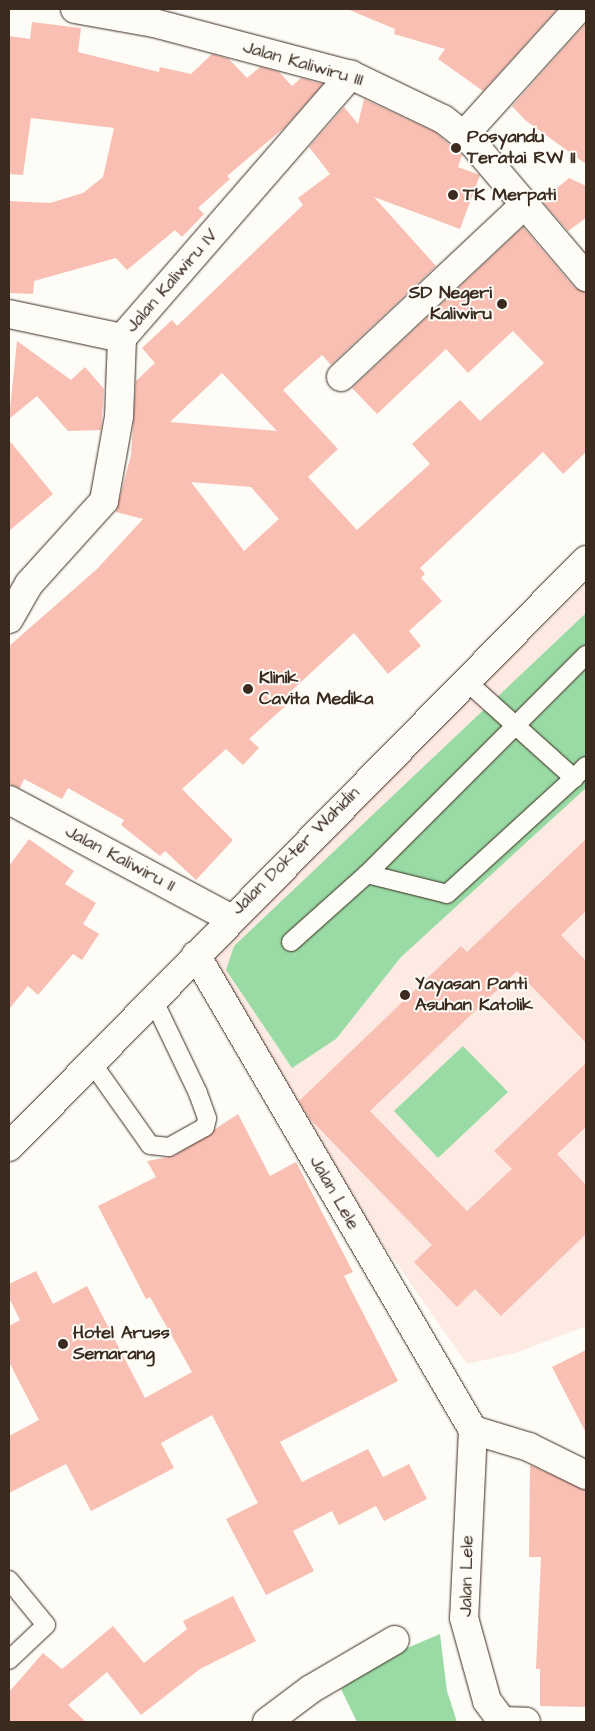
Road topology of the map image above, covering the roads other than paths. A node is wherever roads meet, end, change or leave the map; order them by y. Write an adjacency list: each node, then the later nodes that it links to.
1 (75, 9): 3 (main road, Jalan Kaliwiru III)
2 (578, 9): 5 (main road)
3 (156, 16): 4 (main road, Jalan Kaliwiru III)
4 (352, 75): 5 (main road, Jalan Kaliwiru III); 9 (main road, Jalan Kaliwiru IV)
5 (464, 135): 6 (main road, Jalan Kaliwiru III)
6 (524, 204): 7 (main road, Jalan Kaliwiru III); 10 (main road)
7 (586, 277)
8 (9, 314): 9 (main road)
9 (122, 338): 12 (main road, Jalan Kaliwiru IV)
10 (341, 377)
11 (586, 560): 14 (main road, Jalan Dokter Wahidin)
12 (9, 619)
13 (586, 655): 15 (lane)
14 (465, 680): 15 (lane); 19 (main road, Jalan Dokter Wahidin)
15 (514, 725): 16 (lane); 18 (lane)
16 (580, 772): 18 (lane)
17 (9, 800): 19 (main road, Jalan Kaliwiru II)
18 (367, 874): 20 (lane)
19 (230, 918): 21 (main road, Jalan Dokter Wahidin)
20 (291, 942)
21 (196, 956): 22 (main road, Jalan Dokter Wahidin); 25 (main road, Jalan Lele)
22 (154, 1001): 23 (main road, Jalan Dokter Wahidin); 23 (lane)
23 (92, 1063): 24 (main road, Jalan Dokter Wahidin)
24 (9, 1146)
25 (472, 1430): 26 (main road); 31 (main road, Jalan Lele)
26 (586, 1475)
27 (9, 1580): 29 (lane)
28 (395, 1640): 30 (main road)
29 (9, 1660)
30 (267, 1722)
31 (526, 1722)

